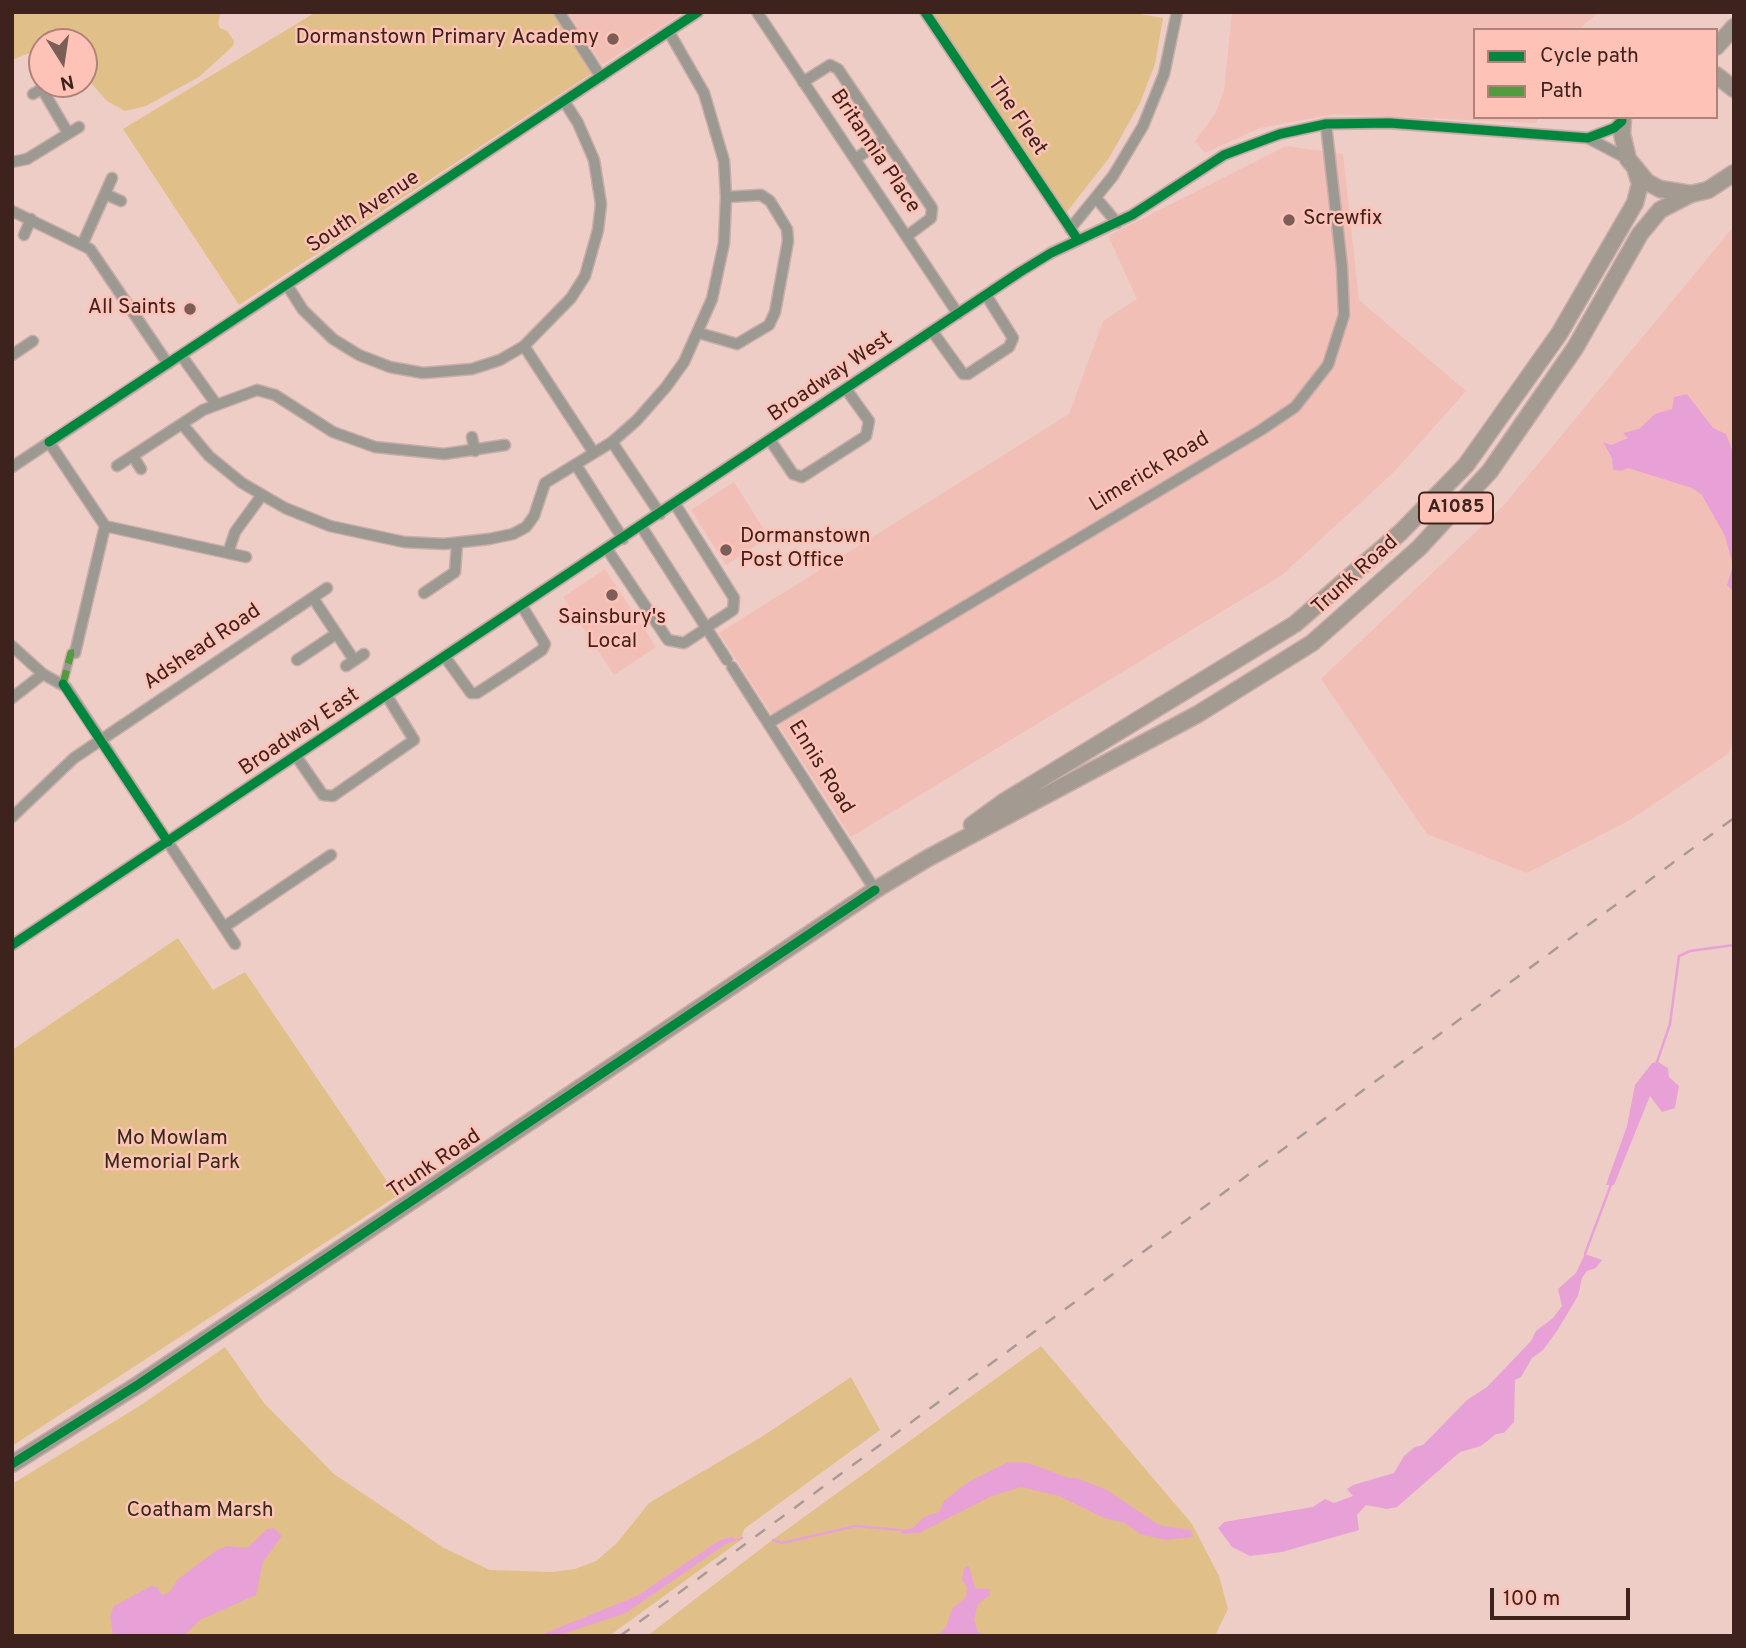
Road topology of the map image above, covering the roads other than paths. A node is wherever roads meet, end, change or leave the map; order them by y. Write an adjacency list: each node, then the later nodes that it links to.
1 (559, 12): 10 (street)
2 (698, 12): 7 (street, South Avenue)
3 (757, 12): 12 (street, Britannia Place)
4 (925, 12): 36 (street, The Fleet)
5 (1177, 12): 31 (street)
6 (1734, 27): 8 (main road)
7 (669, 32): 10 (street, South Avenue); 30 (street)
8 (1718, 45)
9 (1734, 74): 13 (main road)
10 (601, 76): 16 (street, South Avenue)
11 (1718, 77): 14 (main road)
12 (803, 82): 22 (street); 23 (street, Britannia Place)
13 (1734, 82)
14 (1734, 89)
15 (47, 98): 20 (street)
16 (564, 101): 41 (street, South Avenue); 47 (street)
17 (1623, 119): 21 (street); 25 (main road, A1085)
18 (1326, 124): 21 (street, Broadway West); 35 (street, Broadway West); 91 (street, Limerick Road)
19 (79, 127): 20 (street)
20 (68, 133): 24 (street)
21 (1588, 138): 25 (street)
22 (885, 139): 23 (street); 38 (street)
23 (855, 159): 38 (street, Britannia Place)
24 (12, 162)
25 (1632, 165): 29 (main road); 97 (main road, Trunk Road / A1085)
26 (1734, 173): 29 (main road, A1085)
27 (112, 178): 28 (street)
28 (105, 194): 32 (street); 40 (street)
29 (1691, 194): 97 (main road, Trunk Road / A1085)
30 (726, 197): 45 (street); 45 (street)
31 (1097, 199): 35 (street); 36 (street)
32 (121, 201)
33 (12, 211): 34 (street)
34 (31, 219): 37 (street); 40 (street)
35 (1116, 223): 39 (street, Broadway West)
36 (1070, 229): 39 (street, The Fleet)
37 (24, 235)
38 (907, 236): 43 (street, Britannia Place)
39 (1078, 240): 42 (street, Broadway West)
40 (83, 243): 50 (street)
41 (287, 285): 47 (street); 49 (street, South Avenue)
42 (986, 295): 43 (street, Broadway West); 44 (street)
43 (958, 314): 44 (street, Broadway West)
44 (932, 331): 51 (street, Broadway West)
45 (699, 333): 57 (street)
46 (33, 341): 48 (street)
47 (524, 346): 60 (street)
48 (12, 355)
49 (181, 355): 50 (street, South Avenue); 52 (street)
50 (168, 364): 56 (street, South Avenue)
51 (846, 388): 55 (street, Broadway West); 55 (street)
52 (216, 404): 53 (street); 59 (street)
53 (181, 424): 61 (street); 66 (street)
54 (472, 437): 59 (street)
55 (770, 440): 67 (street, Broadway West)
56 (49, 442): 64 (street, South Avenue); 69 (street)
57 (612, 442): 60 (street); 68 (street)
58 (505, 445): 59 (street)
59 (475, 451)
60 (594, 453): 62 (street)
61 (133, 456): 63 (street); 65 (street)
62 (576, 465): 71 (street); 72 (street)
63 (117, 466)
64 (12, 467)
65 (141, 469)
66 (262, 495): 72 (street); 74 (street)
67 (675, 504): 68 (street, Broadway West); 80 (street)
68 (660, 514): 70 (street, Broadway West)
69 (105, 526): 74 (street); 83 (street)
70 (641, 526): 71 (street, Broadway West); 80 (street, Ennis Road)
71 (623, 538): 73 (street, Broadway West)
72 (457, 543): 77 (street)
73 (607, 549): 79 (street, Broadway East); 80 (street)
74 (228, 553): 75 (street)
75 (246, 557)
76 (327, 587): 78 (street, Adshead Road)
77 (424, 593)
78 (313, 598): 81 (street); 92 (street, Adshead Road)
79 (522, 606): 85 (street, Broadway East); 85 (street)
80 (707, 628): 91 (street, Ennis Road)
81 (336, 634): 84 (street); 86 (street)
82 (12, 646): 87 (street)
83 (75, 653): 88 (street)
84 (364, 654)
85 (445, 657): 89 (street, Broadway East)
86 (297, 660)
87 (43, 674): 88 (street); 90 (street)
88 (63, 684): 92 (street)
89 (387, 696): 93 (street, Broadway East); 93 (street)
90 (12, 698)
91 (769, 723): 98 (street, Ennis Road)
92 (100, 740): 94 (street, Adshead Road); 95 (street)
93 (296, 756): 95 (street, Broadway East)
94 (12, 817)
95 (168, 842): 99 (street); 101 (street, Broadway East)
96 (331, 855): 99 (street)
97 (928, 858): 98 (main road, Trunk Road / A1085)
98 (875, 890): 102 (main road, Trunk Road / A1085)
99 (224, 927): 100 (street)
100 (235, 944)
101 (12, 945)
102 (12, 1464)

